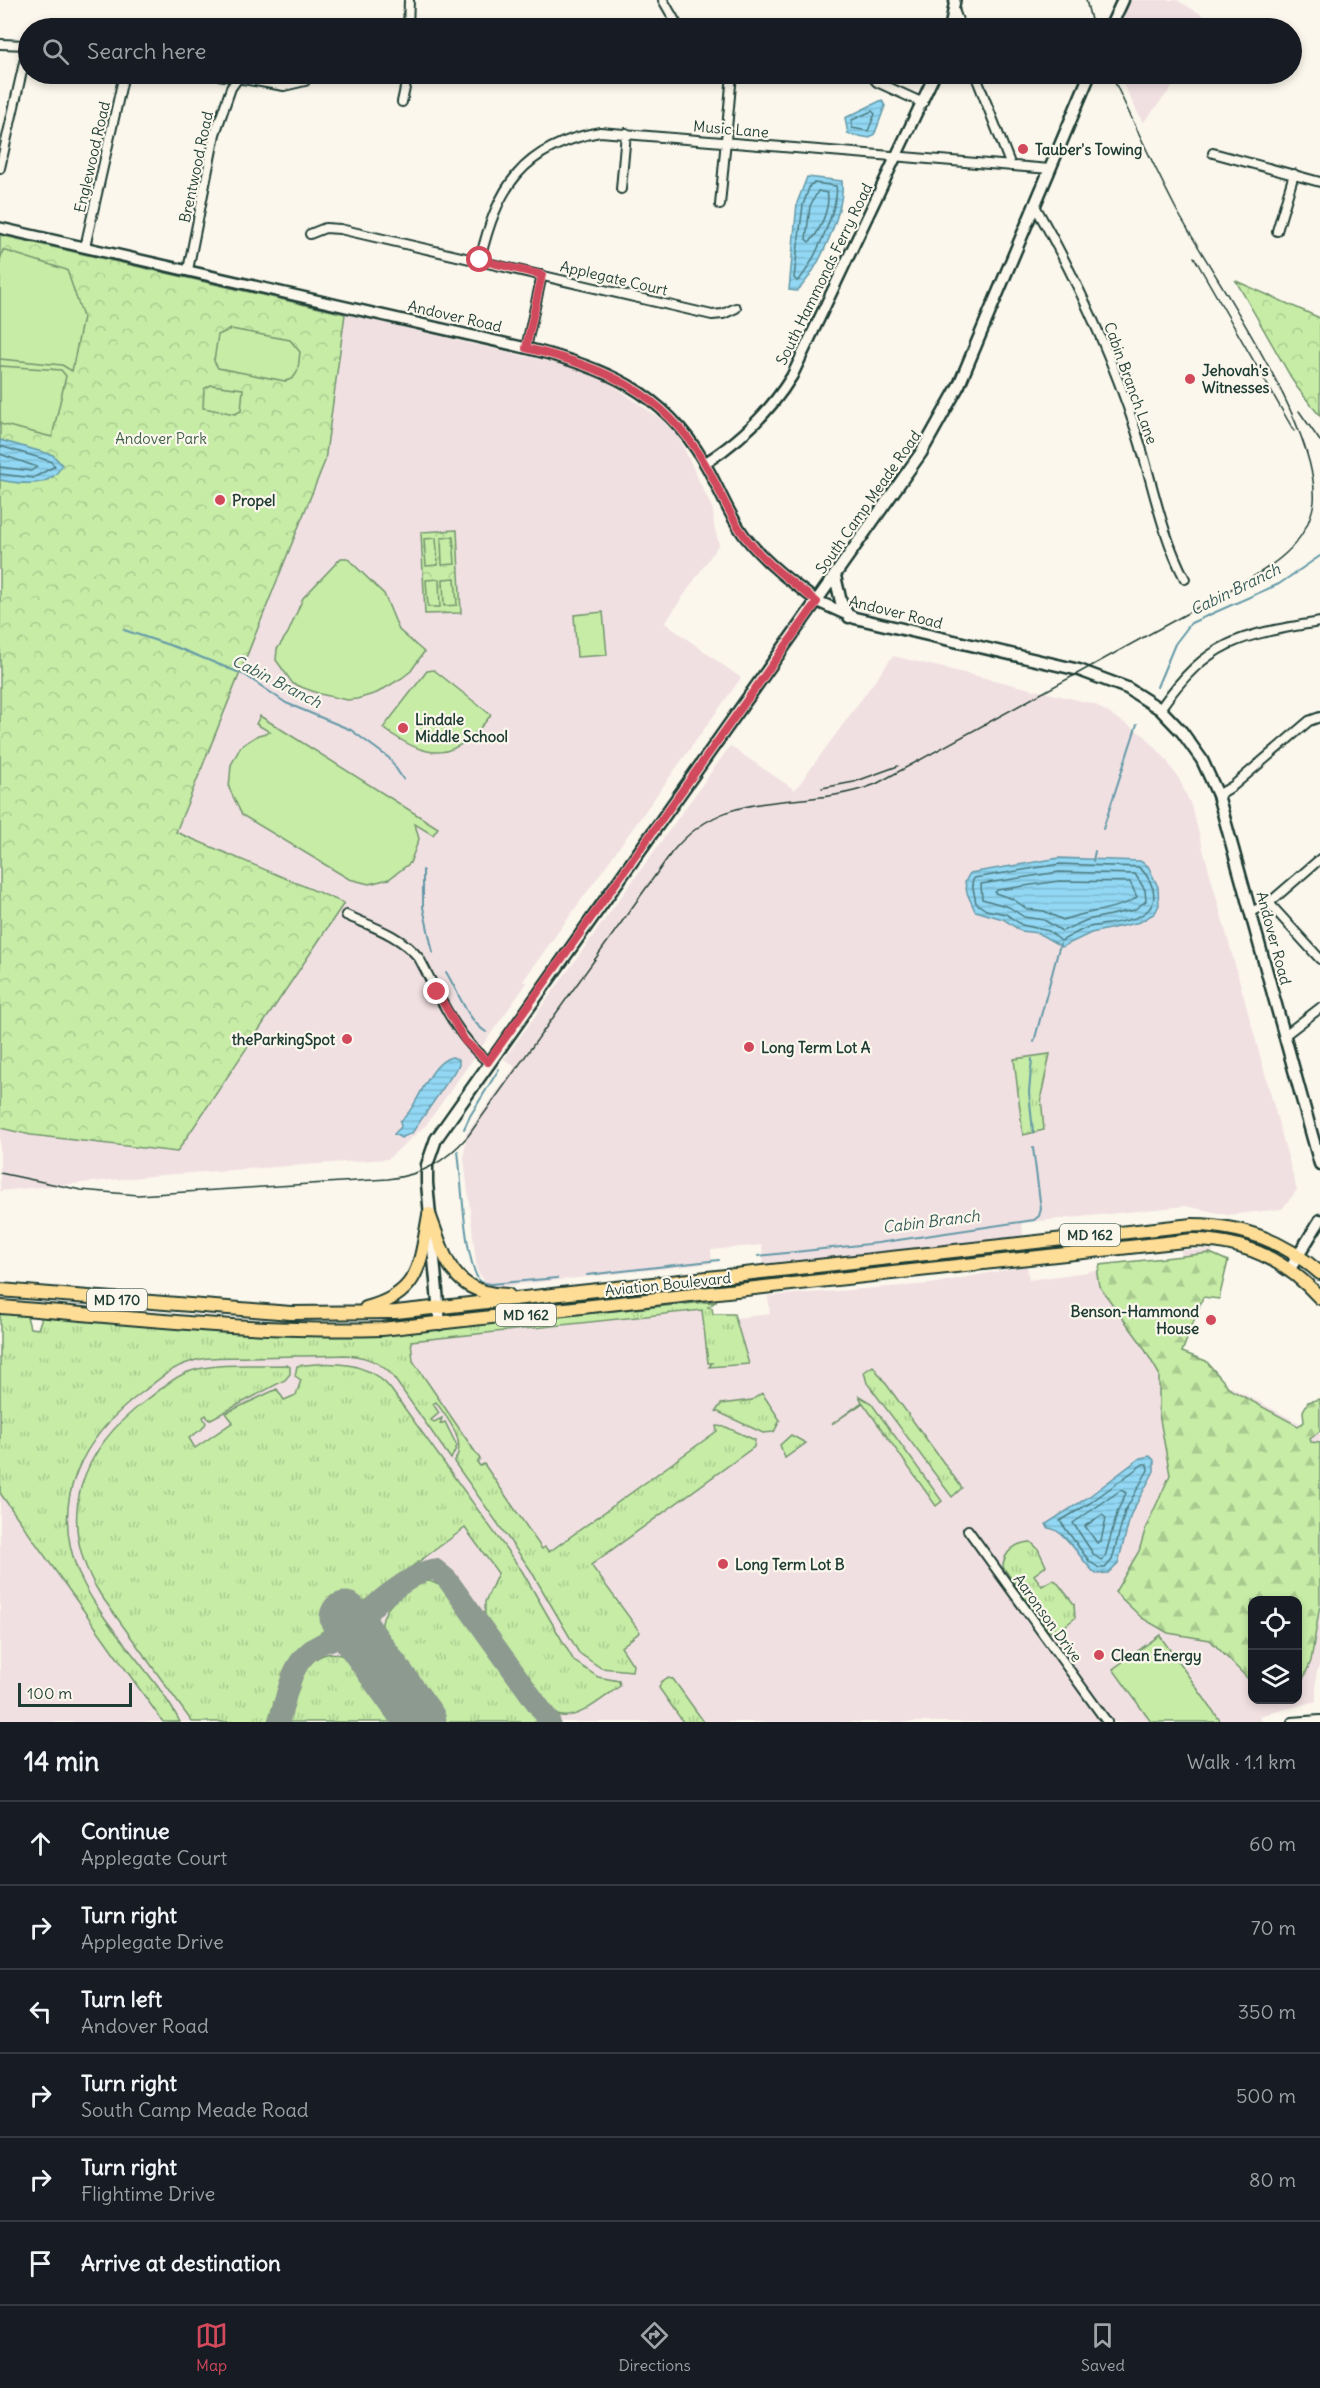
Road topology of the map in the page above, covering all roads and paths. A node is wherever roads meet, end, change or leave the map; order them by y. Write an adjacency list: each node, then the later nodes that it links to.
1 (409, 0): 4 (street)
2 (663, 0): 5 (street)
3 (1123, 0): 6 (main road)
4 (408, 18)
5 (673, 18)
6 (1115, 18)
7 (0, 44): 8 (street)
8 (18, 45)
9 (19, 84): 27 (street)
10 (122, 84): 37 (street, Englewood Road)
11 (234, 84): 39 (street, Brentwood Road)
12 (275, 84): 13 (street)
13 (292, 84)
14 (406, 84): 20 (street)
15 (731, 84): 23 (street)
16 (881, 84): 21 (street)
17 (931, 84): 21 (street, South Hammonds Ferry Road)
18 (979, 84): 26 (street)
19 (1086, 84): 28 (main road, South Camp Meade Road / MD 170)
20 (402, 102)
21 (923, 103): 25 (street, South Hammonds Ferry Road)
22 (626, 133): 23 (street, Music Lane); 31 (street); 38 (street, Music Lane)
23 (726, 142): 25 (street, Music Lane); 33 (street)
24 (1213, 153): 29 (street)
25 (897, 158): 26 (street, Music Lane); 43 (street, South Hammonds Ferry Road)
26 (1011, 166): 28 (street, Music Lane)
27 (0, 168)
28 (1050, 169): 32 (main road, South Camp Meade Road / MD 170)
29 (1294, 174): 30 (street); 35 (street)
30 (1320, 182)
31 (621, 189)
32 (1034, 204): 44 (main road, South Camp Meade Road / MD 170); 45 (street, Cabin Branch Lane)
33 (720, 205)
34 (0, 228): 37 (street, Andover Road)
35 (1277, 231)
36 (310, 234): 38 (street, Applegate Court)
37 (85, 247): 39 (street, Andover Road)
38 (480, 260): 40 (street, Applegate Court)
39 (188, 270): 42 (street, Andover Road)
40 (542, 275): 41 (street, Applegate Court); 42 (street)
41 (736, 308)
42 (526, 348): 43 (street, Andover Road)
43 (705, 463): 46 (street, Andover Road)
44 (835, 576): 46 (main road, South Camp Meade Road / MD 170); 47 (main road)
45 (1185, 579)
46 (817, 602): 47 (main road, Andover Road); 59 (main road, South Camp Meade Road / MD 170)
47 (849, 617): 49 (main road, Andover Road)
48 (1320, 622): 49 (street)
49 (1160, 709): 51 (main road, Andover Road)
50 (1320, 717): 51 (street)
51 (1218, 795): 54 (main road, Andover Road)
52 (1320, 859): 53 (street)
53 (1269, 903): 54 (street); 56 (street)
54 (1251, 912): 58 (main road, Andover Road)
55 (346, 915): 59 (street)
56 (1320, 959)
57 (1320, 1008): 58 (street)
58 (1285, 1035): 60 (main road, Andover Road)
59 (488, 1062): 61 (main road, South Camp Meade Road / MD 170)
60 (1320, 1164)
61 (429, 1214): 69 (main road); 72 (main road, MD 170); 73 (main road, MD 170)
62 (1320, 1220): 65 (main road)
63 (1068, 1238): 64 (main road); 65 (main road, Aviation Boulevard / MD 162); 69 (main road, Aviation Boulevard / MD 162)
64 (1056, 1255): 66 (main road, Aviation Boulevard / MD 162); 74 (main road, Aviation Boulevard / MD 162)
65 (1299, 1255): 66 (main road); 67 (main road, Aviation Boulevard / MD 162)
66 (1290, 1269): 70 (main road, Aviation Boulevard / MD 162)
67 (1320, 1273)
68 (0, 1290): 73 (main road, Aviation Boulevard / MD 170)
69 (554, 1296): 72 (main road, Aviation Boulevard / MD 162)
70 (1320, 1298)
71 (0, 1307): 74 (main road, Aviation Boulevard / MD 170)
72 (438, 1309): 73 (main road, Aviation Boulevard / MD 162); 74 (main road, MD 170)
73 (344, 1314)
74 (440, 1324)
75 (968, 1530): 77 (street, Aaronson Drive)
76 (1320, 1720): 78 (street)
77 (1107, 1722)
78 (1292, 1722)

